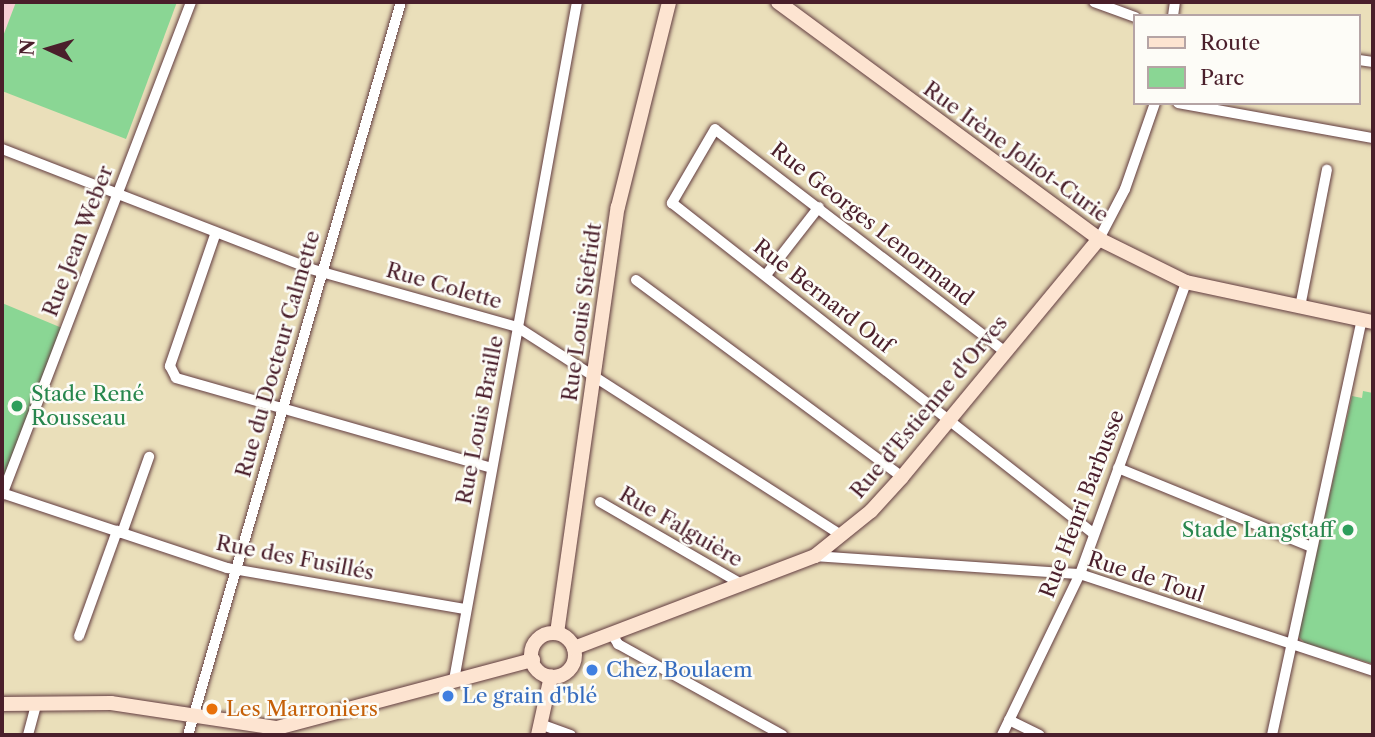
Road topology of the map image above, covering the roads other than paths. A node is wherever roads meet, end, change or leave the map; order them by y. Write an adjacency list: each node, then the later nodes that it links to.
1 (191, 2): 14 (street, Rue Jean Weber)
2 (401, 2): 18 (street, Rue du Docteur Calmette)
3 (577, 2): 24 (street, Rue Louis Braille)
4 (669, 2): 26 (street, Rue Louis Siefridt)
5 (1094, 2): 7 (street)
6 (787, 4): 17 (street, Rue Irène Joliot-Curie)
7 (1134, 17)
8 (1154, 105): 17 (street)
9 (1189, 105): 11 (street)
10 (715, 129): 15 (street, Rue Georges Lenormand); 19 (street, Rue Bernard Ouf)
11 (1373, 138)
12 (2, 149): 14 (street, Rue Colette)
13 (1327, 170): 22 (street)
14 (117, 194): 16 (street, Rue Colette); 33 (street, Rue Jean Weber)
15 (819, 207): 19 (street); 25 (street, Rue Georges Lenormand)
16 (215, 235): 18 (street, Rue Colette); 27 (street)
17 (1099, 239): 21 (street, Rue Irène Joliot-Curie); 25 (street, Rue d'Estienne d'Orves)
18 (323, 271): 24 (street, Rue Colette); 27 (street, Rue du Docteur Calmette)
19 (766, 275): 28 (street, Rue Bernard Ouf)
20 (636, 280): 32 (street)
21 (1186, 282): 22 (street, Rue Irène Joliot-Curie); 31 (street, Rue Henri Barbusse)
22 (1300, 307): 23 (street, Rue Irène Joliot-Curie)
23 (1368, 321): 38 (street)
24 (517, 327): 26 (street, Rue Colette); 30 (street, Rue Louis Braille)
25 (1004, 351): 28 (street, Rue d'Estienne d'Orves)
26 (594, 376): 36 (street, Rue Colette); 44 (street, Rue Louis Siefridt)
27 (282, 410): 30 (street); 40 (street, Rue du Docteur Calmette)
28 (950, 421): 32 (street, Rue d'Estienne d'Orves); 37 (street, Rue Bernard Ouf)
29 (149, 457): 35 (street)
30 (491, 468): 43 (street, Rue Louis Braille)
31 (1118, 468): 37 (street, Rue Henri Barbusse); 38 (street)
32 (902, 477): 36 (street, Rue d'Estienne d'Orves)
33 (2, 494): 35 (street, Rue des Fusillés)
34 (600, 502): 42 (street, Rue Falguière)
35 (120, 532): 40 (street, Rue des Fusillés); 46 (street)
36 (839, 534): 39 (street, Rue d'Estienne d'Orves)
37 (1094, 534): 41 (street, Rue Henri Barbusse)
38 (1312, 547): 47 (street)
39 (815, 556): 41 (street, Rue de Toul); 42 (street, Rue d'Estienne d'Orves)
40 (235, 570): 43 (street, Rue des Fusillés); 55 (street, Rue du Docteur Calmette)
41 (1080, 574): 47 (street, Rue de Toul); 56 (street, Rue Henri Barbusse)
42 (743, 585): 45 (street, Rue d'Estienne d'Orves)
43 (465, 609): 52 (street, Rue Louis Braille)
44 (557, 633): 48 (street); 49 (street)
45 (612, 634): 48 (street, Rue d'Estienne d'Orves); 62 (street)
46 (79, 636)
47 (1290, 646): 50 (street, Rue de Toul); 65 (street)
48 (574, 648): 51 (street)
49 (533, 660): 51 (street); 52 (street)
50 (1373, 671)
51 (551, 676): 57 (street)
52 (454, 680): 58 (street)
53 (37, 702): 54 (street); 55 (street); 59 (street)
54 (2, 704)
55 (192, 717): 58 (street); 60 (street, Rue du Docteur Calmette)
56 (1009, 720): 63 (street, Rue Henri Barbusse); 64 (street)
57 (539, 730): 61 (street)
58 (277, 732)
59 (28, 735)
60 (188, 735)
61 (571, 735)
62 (782, 735)
63 (1002, 735)
64 (1040, 735)
65 (1272, 735)

